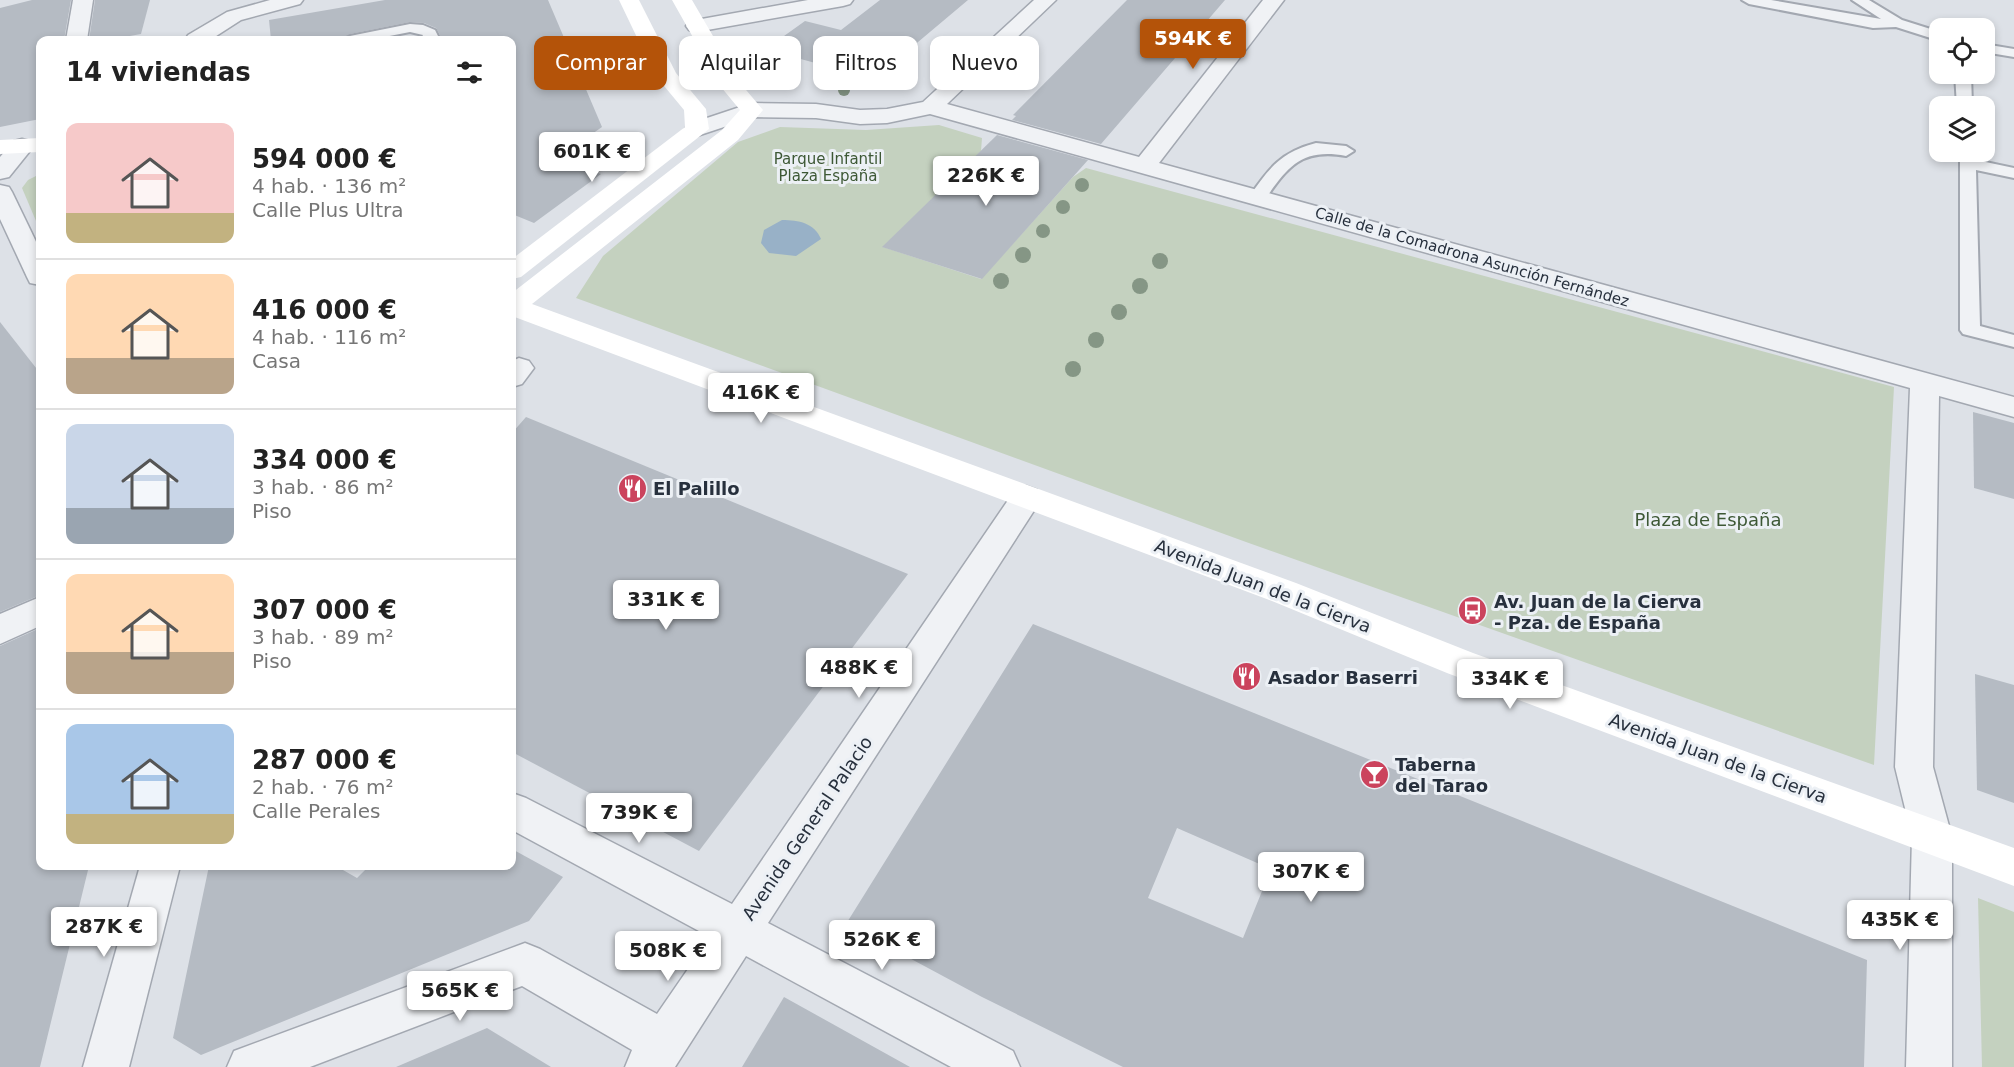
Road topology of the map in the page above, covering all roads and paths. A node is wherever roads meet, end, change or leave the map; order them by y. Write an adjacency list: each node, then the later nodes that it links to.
1 (83, 0): 14 (street)
2 (293, 0): 10 (street)
3 (629, 0): 22 (street)
4 (682, 0): 12 (street)
5 (843, 0): 12 (street)
6 (1046, 0): 20 (street)
7 (1274, 0): 27 (street)
8 (1749, 0): 11 (lane)
9 (1859, 0): 11 (lane)
10 (234, 8): 15 (street)
11 (1897, 23): 13 (lane)
12 (696, 26): 21 (street)
13 (1929, 33)
14 (78, 36)
15 (203, 36)
16 (373, 36): 17 (lane)
17 (431, 36)
18 (1995, 50): 19 (lane)
19 (2014, 53)
20 (931, 107): 21 (street); 27 (street, Calle de la Comadrona Asunción Fernández)
21 (752, 110): 22 (street); 34 (street)
22 (697, 129): 33 (street)
23 (21, 146): 28 (street)
24 (1346, 151): 31 (lane)
25 (1969, 162): 36 (lane)
26 (1983, 162): 29 (lane)
27 (1144, 166): 31 (street, Calle de la Comadrona Asunción Fernández)
28 (0, 172)
29 (2014, 173)
30 (0, 192): 32 (street)
31 (1258, 197): 37 (street, Calle de la Comadrona Asunción Fernández)
32 (36, 268)
33 (516, 268)
34 (516, 303)
35 (516, 307): 39 (street, Avenida Juan de la Cierva)
36 (2014, 341)
37 (1925, 383): 38 (street, Calle de la Comadrona Asunción Fernández); 43 (street)
38 (2014, 407)
39 (1026, 498): 43 (street, Avenida Juan de la Cierva); 46 (street, Avenida General Palacio)
40 (36, 613): 41 (street)
41 (0, 630)
42 (516, 812): 46 (street)
43 (1932, 837): 44 (street, Avenida Juan de la Cierva); 51 (street)
44 (2014, 867)
45 (159, 870): 48 (street)
46 (739, 931): 47 (street, Avenida General Palacio); 50 (street)
47 (656, 1055): 49 (street)
48 (106, 1067)
49 (250, 1067)
50 (997, 1067)
51 (1929, 1067)

